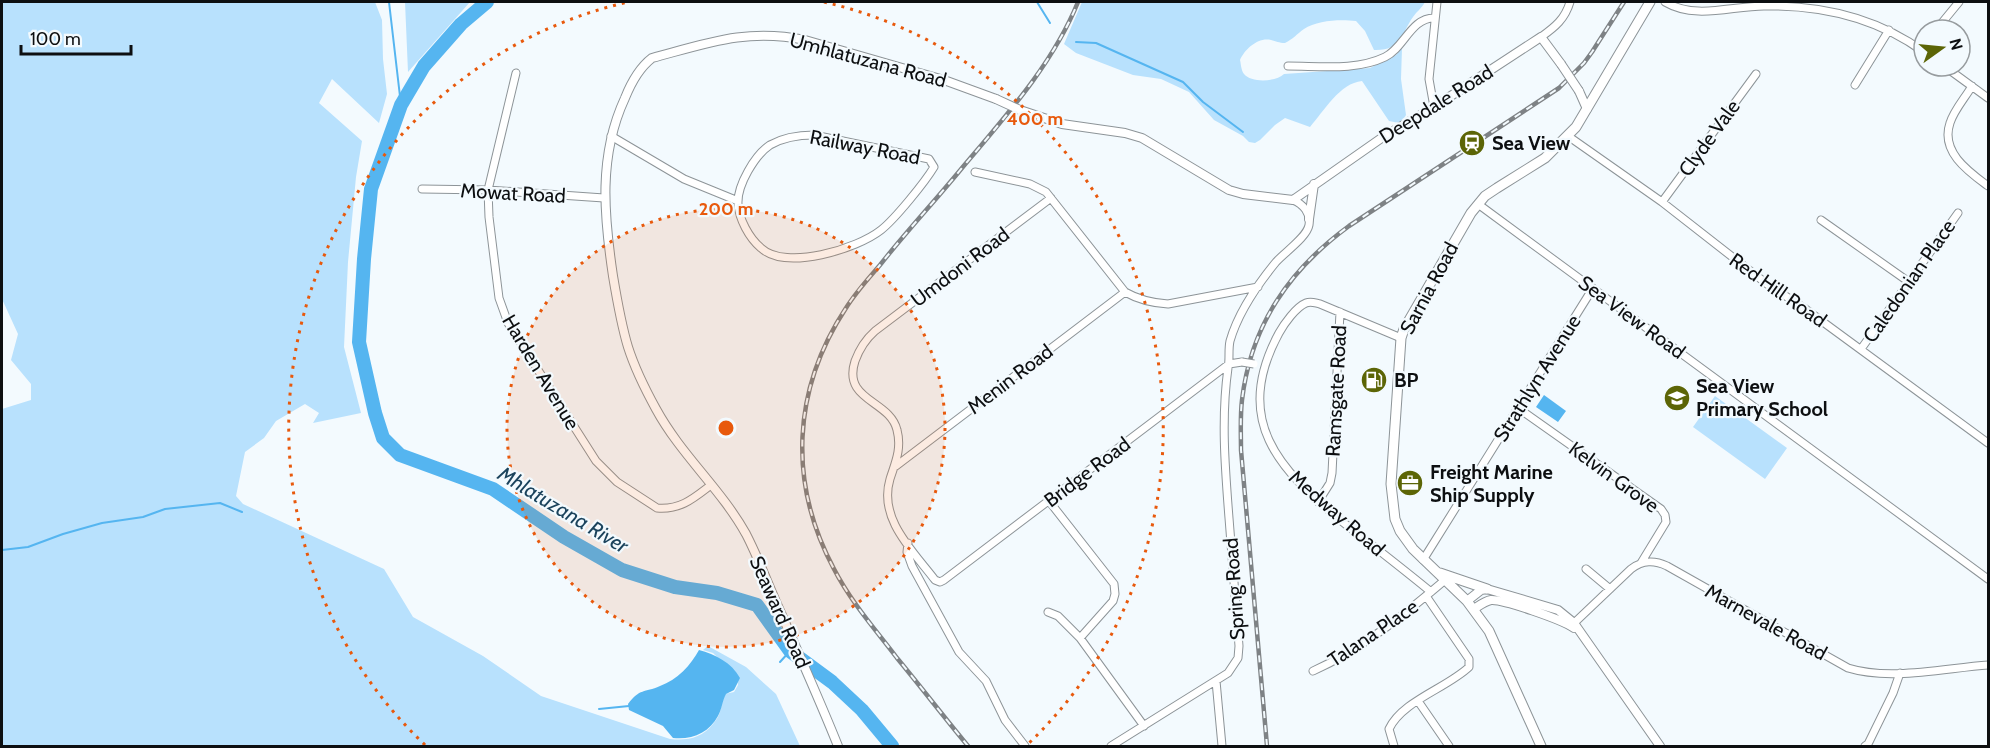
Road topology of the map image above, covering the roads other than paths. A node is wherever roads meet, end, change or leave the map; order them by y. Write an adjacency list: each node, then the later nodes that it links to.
1 (1437, 2): 7 (street)
2 (1570, 2): 10 (street, Deepdale Road)
3 (1650, 2): 20 (main road, Sarnia Road)
4 (1665, 2): 6 (street)
5 (1959, 2): 8 (street)
6 (1791, 4): 9 (street)
7 (1434, 18): 12 (street); 19 (street)
8 (1946, 18)
9 (1889, 30): 11 (street); 16 (street)
10 (1541, 37): 19 (street, Deepdale Road); 20 (street, bridge)
11 (1912, 42)
12 (1288, 66)
13 (516, 72): 27 (street, Harden Avenue)
14 (1756, 74): 32 (street, Clyde Vale)
15 (1961, 78): 17 (street)
16 (1855, 85)
17 (1972, 86): 18 (street); 25 (street)
18 (1989, 98)
19 (1434, 107): 24 (street, Deepdale Road)
20 (1587, 109): 22 (main road, Sarnia Road)
21 (611, 136): 28 (street, Umhlatuzana Road); 30 (street, Umhlatuzana Road, bridge); 31 (street)
22 (1568, 136): 32 (street, Red Hill Road); 33 (main road, Sarnia Road)
23 (975, 172): 29 (street)
24 (1314, 184): 30 (street, Deepdale Road); 35 (street)
25 (1989, 186)
26 (422, 189): 27 (street, Mowat Road)
27 (488, 190): 28 (street, Mowat Road); 49 (street, Harden Avenue)
28 (604, 198): 49 (street, Umhlatuzana Road)
29 (1051, 198): 40 (street); 48 (street, Umdoni Road)
30 (1293, 200): 35 (street)
31 (738, 201): 31 (street, Railway Road)
32 (1662, 202): 43 (street, Red Hill Road)
33 (1478, 204): 39 (street, Sea View Road); 42 (main road, Sarnia Road)
34 (1958, 213): 37 (street, Caledonian Place)
35 (1310, 219): 38 (street)
36 (1821, 220): 37 (street)
37 (1909, 282): 43 (street, Caledonian Place)
38 (1258, 287): 40 (street); 44 (street)
39 (1593, 288): 46 (street, Strathlyn Avenue); 57 (street, Sea View Road)
40 (1125, 292): 48 (street, Menin Road)
41 (1340, 312): 42 (street, Medway Road); 45 (street, Medway Road); 51 (street, Ramsgate Road)
42 (1401, 338): 53 (main road, Sarnia Road)
43 (1861, 349): 47 (street, Red Hill Road)
44 (1229, 364): 45 (street, bridge); 50 (street, Bridge Road); 70 (street, Spring Road)
45 (1264, 366): 51 (street, Medway Road)
46 (1518, 408): 53 (street, Strathlyn Avenue); 54 (street, Kelvin Grove)
47 (1989, 443)
48 (896, 466): 52 (street)
49 (711, 485): 73 (street, Seaward Road)
50 (1049, 501): 52 (street, Bridge Road); 66 (street)
51 (1318, 502): 61 (street, Medway Road)
52 (908, 543): 74 (street)
53 (1423, 560): 56 (main road, Sarnia Road)
54 (1641, 563): 60 (street); 69 (street, Marnevale Road)
55 (1586, 569): 60 (street)
56 (1438, 573): 58 (main road, Sarnia Road); 59 (main road)
57 (1989, 579)
58 (1445, 580): 61 (street); 62 (main road, Sarnia Road)
59 (1487, 589): 62 (street); 65 (street)
60 (1610, 589): 65 (street)
61 (1429, 594): 68 (street, Talana Place); 71 (street, Medway Road)
62 (1467, 601): 63 (main road, Sarnia Road)
63 (1474, 609): 65 (street); 79 (main road, Sarnia Road)
64 (1048, 612): 66 (street)
65 (1574, 626): 80 (street)
66 (1080, 638): 72 (street)
67 (1989, 665): 69 (street, Marnevale Road)
68 (1313, 671)
69 (1900, 673): 81 (street)
70 (1216, 681): 72 (street, Spring Road); 76 (street)
71 (1418, 701): 77 (street); 78 (street)
72 (1144, 726): 75 (street, Spring Road)
73 (838, 747)
74 (1025, 747)
75 (1111, 747)
76 (1222, 747)
77 (1394, 747)
78 (1449, 747)
79 (1541, 747)
80 (1660, 747)
81 (1865, 747)

